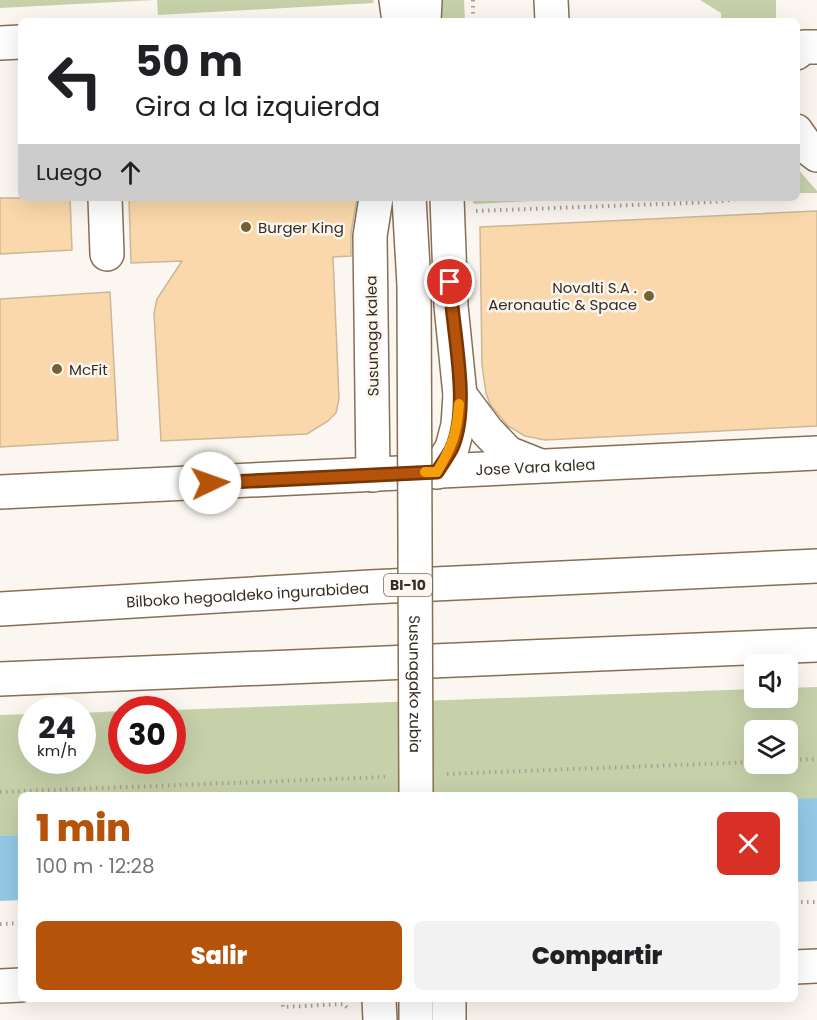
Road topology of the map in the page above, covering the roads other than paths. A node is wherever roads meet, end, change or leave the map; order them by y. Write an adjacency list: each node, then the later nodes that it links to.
1 (396, 0): 4 (main road)
2 (425, 0): 5 (main road)
3 (551, 0): 6 (main road)
4 (399, 18)
5 (424, 18)
6 (552, 18)
7 (18, 42): 8 (main road)
8 (0, 43)
9 (817, 47): 10 (main road)
10 (800, 50)
11 (800, 137): 12 (main road)
12 (817, 155)
13 (105, 201): 18 (main road)
14 (376, 201): 24 (main road, Susunaga kalea)
15 (409, 201): 19 (main road)
16 (418, 201): 19 (main road)
17 (447, 205): 20 (main road)
18 (107, 254)
19 (414, 285): 30 (main road, Susunagako zubia, bridge)
20 (460, 395): 22 (main road); 23 (main road)
21 (817, 453): 22 (main road, Jose Vara kalea)
22 (538, 465): 23 (main road, Jose Vara kalea)
23 (437, 472): 24 (main road, Jose Vara kalea)
24 (374, 475): 25 (main road, Jose Vara kalea)
25 (0, 492)
26 (817, 567): 27 (main road, Bilboko hegoaldeko ingurabidea / BI-10)
27 (0, 609)
28 (817, 645): 29 (main road)
29 (0, 679)
30 (405, 786)
31 (817, 966): 32 (main road)
32 (798, 967)
33 (18, 985): 34 (main road)
34 (0, 986)
35 (379, 1002): 37 (main road)
36 (416, 1002): 38 (main road)
37 (380, 1020)
38 (416, 1020)

